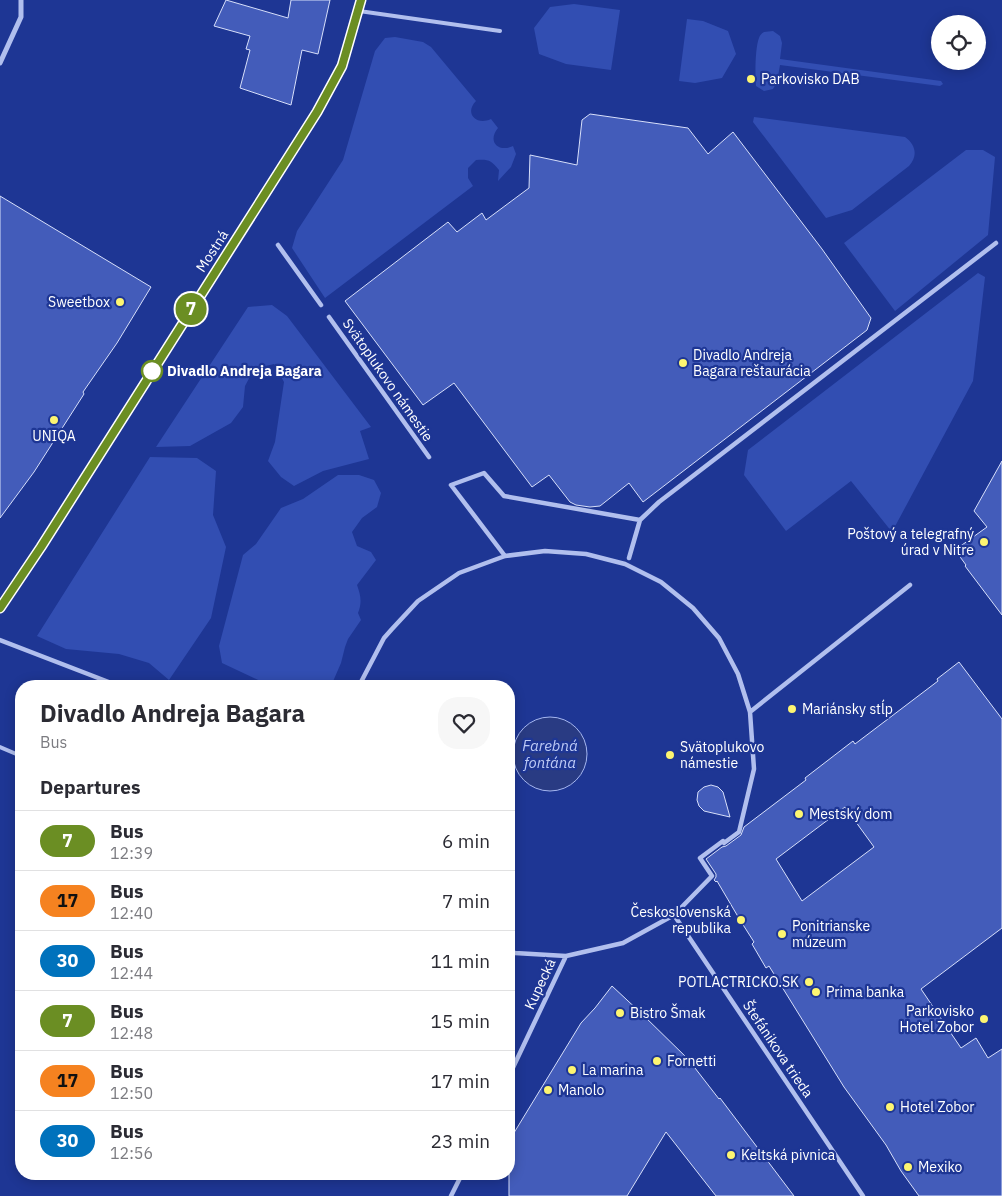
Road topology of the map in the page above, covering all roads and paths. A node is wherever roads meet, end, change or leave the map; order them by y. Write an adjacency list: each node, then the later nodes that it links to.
1 (21, 0): 5 (street)
2 (361, 0): 3 (street, Mostná)
3 (358, 11): 4 (lane); 15 (street, Mostná)
4 (500, 30)
5 (0, 63)
6 (996, 243): 11 (street)
7 (278, 245): 8 (street)
8 (321, 305)
9 (330, 317): 10 (street, Svätoplukovo námestie)
10 (429, 457)
11 (640, 520): 12 (street); 13 (street)
12 (505, 556): 18 (street); 19 (street)
13 (629, 558)
14 (910, 585): 19 (street)
15 (0, 608)
16 (0, 640): 17 (street)
17 (103, 680)
18 (362, 680)
19 (750, 712): 22 (street)
20 (0, 747): 21 (lane)
21 (15, 753)
22 (674, 915): 24 (street); 28 (street, Štefánikova trieda)
23 (515, 954): 24 (street)
24 (566, 956): 25 (street, Kupecká)
25 (515, 1063)
26 (459, 1180): 27 (street)
27 (451, 1196)
28 (863, 1196)

